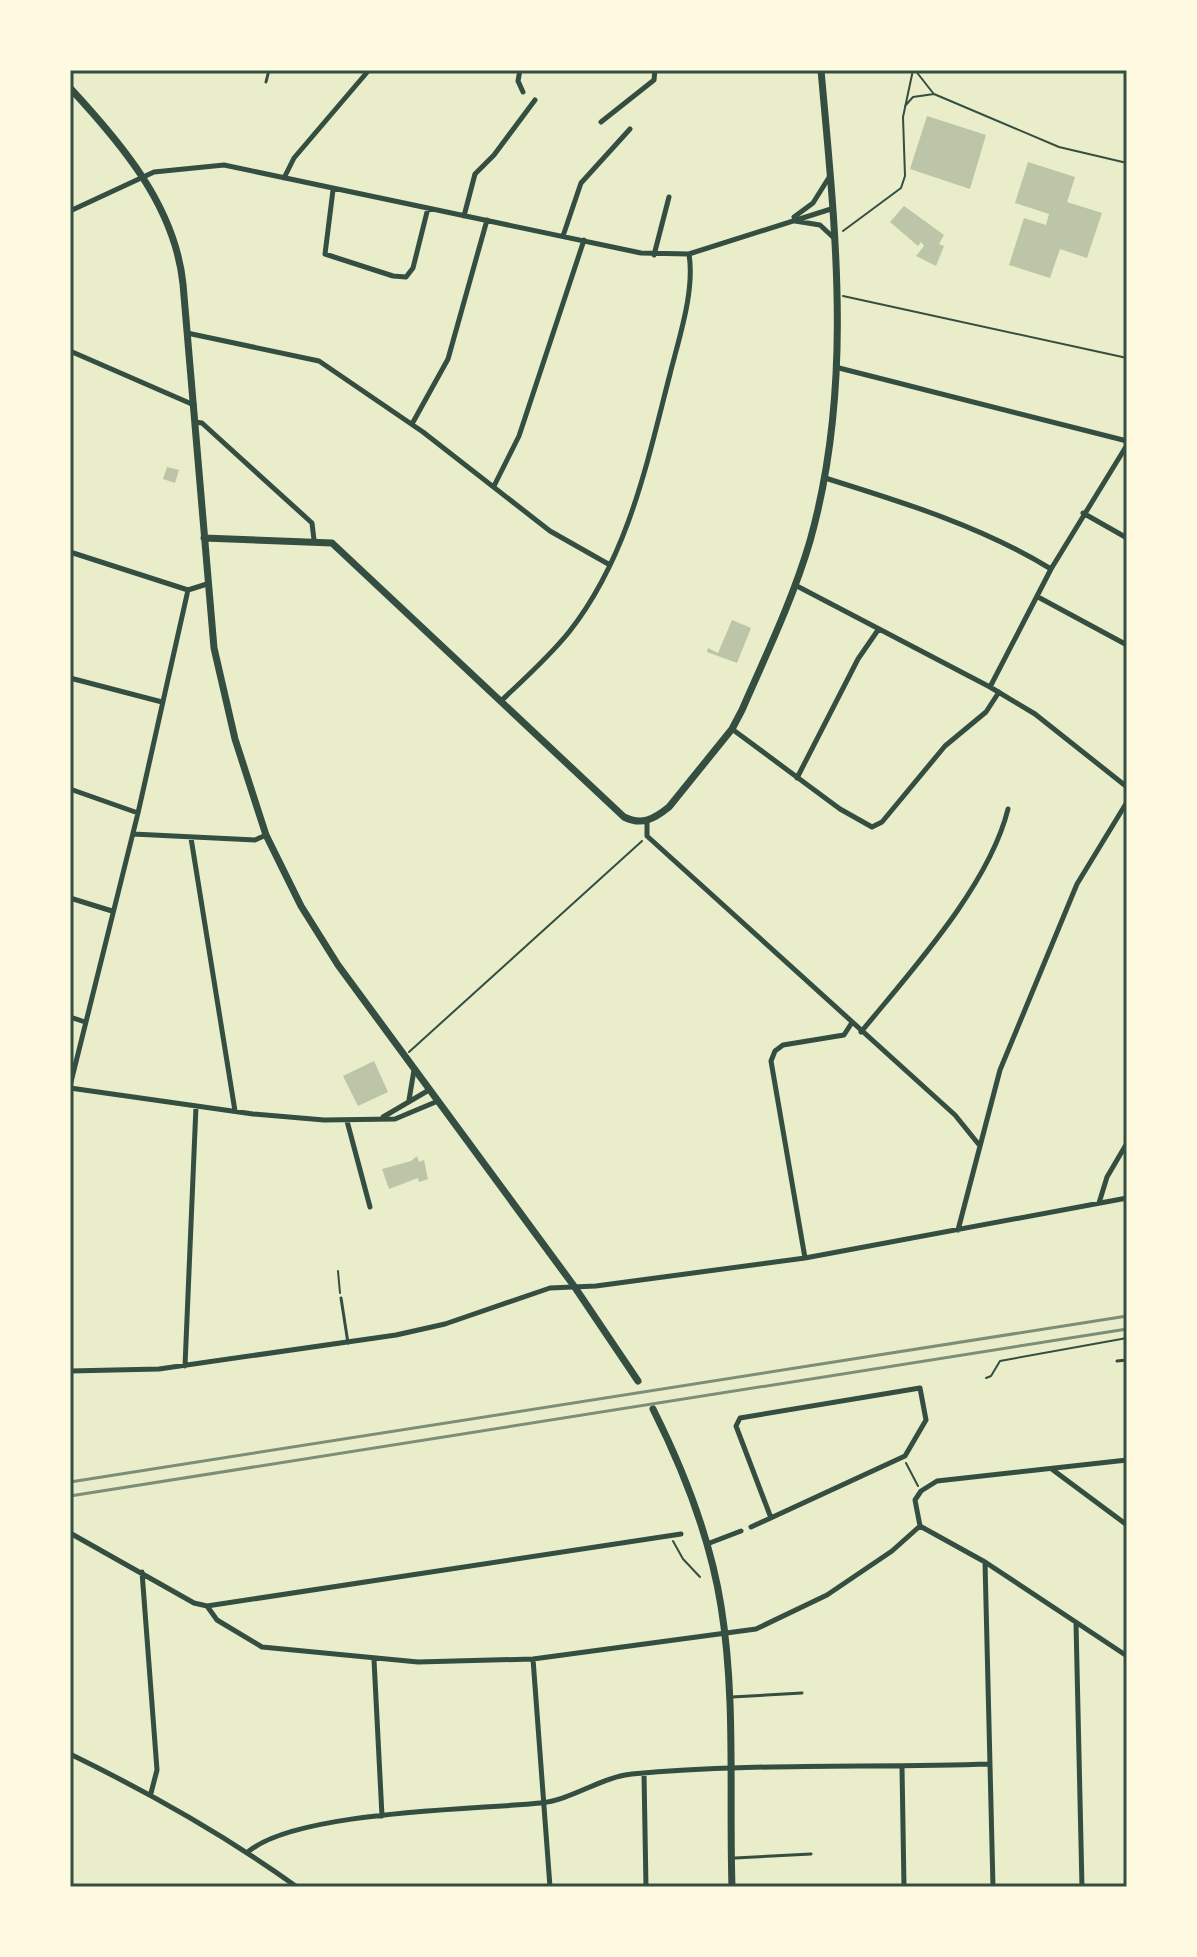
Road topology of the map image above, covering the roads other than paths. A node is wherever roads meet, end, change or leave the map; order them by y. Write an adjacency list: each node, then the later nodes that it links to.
1 (269, 70): 6 (lane)
2 (369, 70): 13 (street)
3 (520, 70): 8 (street)
4 (655, 70): 10 (street)
5 (821, 70): 14 (street)
6 (266, 82)
7 (70, 88): 12 (street)
8 (523, 92)
9 (535, 100): 20 (street)
10 (601, 122)
11 (630, 129): 23 (street)
12 (143, 177): 13 (street); 19 (street); 28 (street)
13 (284, 178): 15 (street)
14 (828, 179): 18 (street); 22 (street)
15 (333, 190): 17 (street); 17 (street)
16 (669, 197): 27 (street)
17 (428, 208): 20 (street)
18 (831, 209): 22 (street); 24 (street)
19 (70, 211)
20 (464, 216): 21 (street)
21 (487, 220): 23 (street); 33 (street)
22 (790, 220): 24 (street); 26 (street)
23 (563, 236): 25 (street)
24 (834, 236): 30 (street)
25 (584, 240): 27 (street); 36 (street)
26 (689, 254): 27 (street); 42 (street)
27 (654, 255)
28 (186, 332): 31 (street); 33 (street)
29 (70, 351): 31 (street)
30 (839, 368): 34 (street); 35 (street)
31 (194, 405): 32 (street)
32 (195, 422): 38 (street); 40 (street)
33 (412, 424): 36 (street)
34 (1127, 443): 37 (street)
35 (825, 478): 43 (street); 45 (street)
36 (494, 486): 42 (street)
37 (1083, 513): 39 (street); 43 (street)
38 (204, 538): 40 (street); 44 (street)
39 (1127, 538)
40 (314, 540): 53 (street)
41 (70, 552): 46 (street)
42 (610, 565): 53 (street)
43 (1051, 569): 47 (street)
44 (207, 584): 46 (street); 64 (street)
45 (795, 585): 48 (street); 55 (street)
46 (188, 590): 54 (street)
47 (1038, 597): 49 (street); 51 (street)
48 (878, 630): 51 (street); 56 (street)
49 (1127, 645)
50 (70, 678): 54 (street)
51 (990, 687): 52 (street)
52 (999, 692): 56 (street); 57 (street)
53 (501, 701): 62 (street)
54 (162, 702): 61 (street)
55 (732, 729): 56 (street); 62 (street)
56 (797, 778)
57 (1127, 787)
58 (70, 789): 61 (street)
59 (1127, 802): 82 (street)
60 (1008, 809): 71 (street)
61 (138, 813): 63 (street)
62 (647, 821): 70 (street)
63 (133, 834): 65 (street); 67 (street)
64 (266, 835): 65 (street); 72 (street)
65 (191, 838): 78 (street)
66 (70, 898): 67 (street)
67 (112, 911): 69 (street)
68 (70, 1017): 69 (street)
69 (85, 1022): 73 (street)
70 (851, 1024): 71 (street); 87 (street)
71 (861, 1032): 82 (street)
72 (414, 1069): 74 (street); 75 (street)
73 (70, 1087): 77 (street)
74 (430, 1089): 75 (street); 76 (street)
75 (409, 1101): 79 (street)
76 (438, 1101): 79 (street); 88 (street)
77 (196, 1106): 78 (street); 93 (street)
78 (235, 1111): 80 (street)
79 (379, 1119): 80 (street)
80 (347, 1121): 85 (street)
81 (1127, 1143): 84 (street)
82 (980, 1146): 86 (street)
83 (1127, 1198): 84 (street)
84 (1099, 1203): 86 (street)
85 (370, 1207)
86 (958, 1230): 87 (street)
87 (805, 1258): 88 (street)
88 (574, 1286): 90 (street); 95 (street)
89 (341, 1298): 90 (lane)
90 (348, 1343): 93 (street)
91 (1127, 1360): 92 (lane)
92 (1117, 1361)
93 (185, 1366): 94 (street)
94 (70, 1371)
95 (638, 1381)
96 (653, 1409): 106 (street)
97 (1127, 1460): 98 (street)
98 (1053, 1470): 100 (street); 101 (street)
99 (771, 1518): 99 (street); 102 (street)
100 (1127, 1525)
101 (920, 1526): 107 (street); 111 (street)
102 (751, 1527)
103 (741, 1531): 106 (street)
104 (70, 1533): 108 (street)
105 (681, 1534): 109 (street)
106 (707, 1544): 111 (street)
107 (985, 1562): 110 (street); 118 (street)
108 (142, 1572): 109 (street); 122 (street)
109 (207, 1606): 114 (street)
110 (1076, 1623): 112 (street); 134 (street)
111 (724, 1634): 113 (street); 116 (street)
112 (1127, 1656)
113 (533, 1659): 114 (street); 123 (street)
114 (374, 1660): 124 (street)
115 (802, 1693): 116 (lane)
116 (728, 1697): 120 (street)
117 (70, 1754): 122 (street)
118 (990, 1764): 119 (street); 133 (street)
119 (902, 1767): 120 (street); 132 (street)
120 (729, 1770): 121 (street); 127 (street)
121 (644, 1774): 123 (street); 130 (street)
122 (151, 1793): 125 (street)
123 (545, 1802): 124 (street); 129 (street)
124 (382, 1816): 125 (street)
125 (249, 1851): 128 (street)
126 (811, 1854): 127 (lane)
127 (731, 1858): 131 (street)
128 (297, 1887)
129 (550, 1887)
130 (646, 1887)
131 (732, 1887)
132 (904, 1887)
133 (993, 1887)
134 (1082, 1887)

